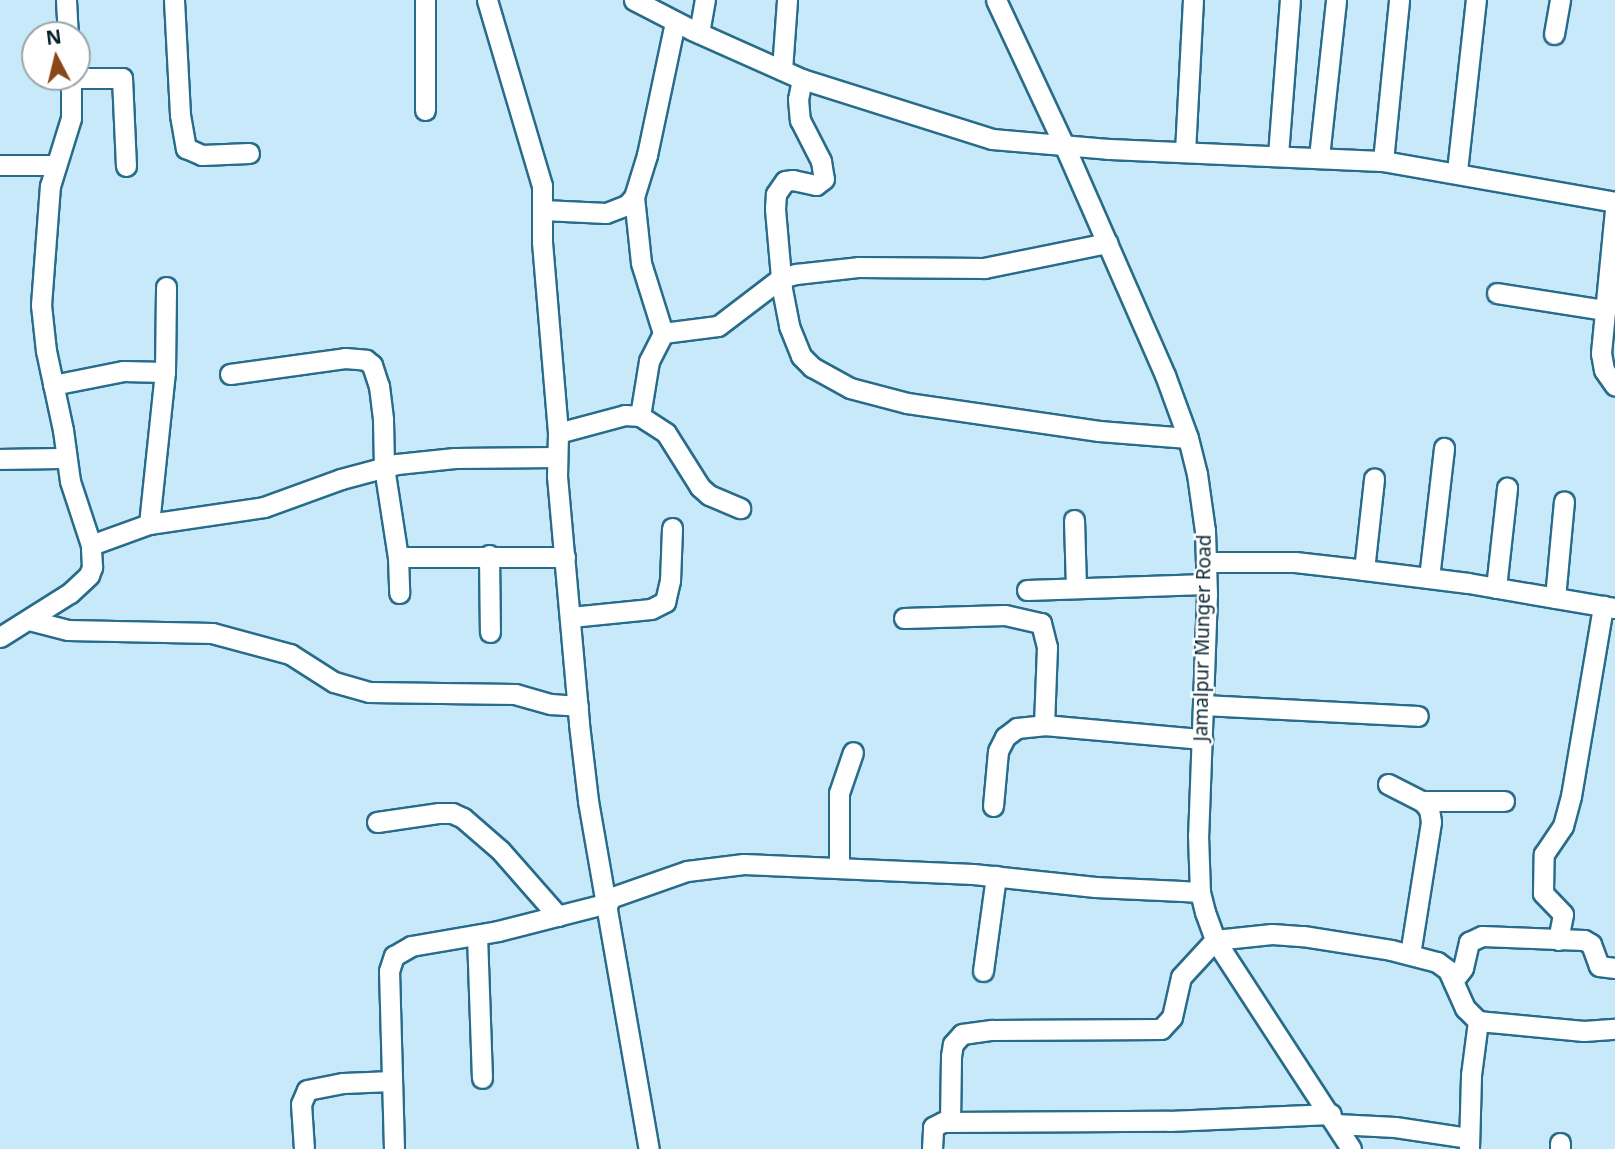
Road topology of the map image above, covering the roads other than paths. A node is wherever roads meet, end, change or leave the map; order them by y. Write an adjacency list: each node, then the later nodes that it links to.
1 (66, 0): 15 (street)
2 (174, 0): 26 (street)
3 (425, 0): 23 (street)
4 (488, 0): 37 (street)
5 (634, 0): 16 (street)
6 (705, 0): 17 (street)
7 (787, 0): 19 (street)
8 (996, 0): 24 (street, Jamalpur Munger Road)
9 (1193, 0): 25 (street)
10 (1290, 0): 27 (street)
11 (1336, 0): 28 (street)
12 (1399, 0): 29 (street)
13 (1476, 0): 33 (street)
14 (1560, 0): 18 (street)
15 (67, 21)
16 (676, 22): 17 (street); 34 (street)
17 (699, 33): 19 (street)
18 (1554, 34)
19 (782, 70): 21 (street)
20 (91, 78): 32 (street)
21 (802, 79): 24 (street); 39 (street)
22 (71, 91): 31 (street)
23 (425, 110)
24 (1064, 145): 25 (street); 38 (street, Jamalpur Munger Road)
25 (1185, 152): 27 (street)
26 (249, 153)
27 (1278, 155): 28 (street)
28 (1318, 157): 29 (street)
29 (1383, 161): 33 (street)
30 (0, 165): 31 (street)
31 (55, 165): 46 (street)
32 (126, 166)
33 (1457, 172): 35 (street)
34 (634, 197): 37 (street); 43 (street)
35 (1615, 202)
36 (1615, 210): 42 (street)
37 (543, 211): 49 (street)
38 (1107, 243): 39 (street); 50 (street, Jamalpur Munger Road)
39 (781, 278): 43 (street); 50 (street)
40 (166, 287): 44 (street)
41 (1497, 293): 42 (street)
42 (1604, 310): 47 (street)
43 (663, 333): 48 (street)
44 (165, 372): 46 (street); 61 (street)
45 (230, 374): 55 (street)
46 (54, 385): 53 (street)
47 (1615, 386)
48 (640, 416): 49 (street); 59 (street)
49 (558, 433): 52 (street)
50 (1188, 438): 67 (street, Jamalpur Munger Road)
51 (1444, 448): 69 (street)
52 (557, 457): 55 (street); 66 (street)
53 (66, 458): 54 (street); 63 (street)
54 (0, 459)
55 (384, 467): 61 (street); 65 (street)
56 (1374, 479): 68 (street)
57 (1507, 488): 72 (street)
58 (1564, 501): 75 (street)
59 (740, 508)
60 (1074, 520): 71 (street)
61 (149, 524): 63 (street)
62 (672, 528): 77 (street)
63 (91, 545): 79 (street)
64 (489, 555): 65 (street); 66 (street); 80 (street)
65 (398, 556): 74 (street)
66 (565, 557): 77 (street)
67 (1206, 562): 68 (street); 70 (street, Jamalpur Munger Road)
68 (1364, 570): 69 (street)
69 (1429, 578): 72 (street)
70 (1206, 584): 71 (street); 82 (street, Jamalpur Munger Road)
71 (1076, 588): 73 (street)
72 (1496, 588): 75 (street)
73 (1027, 590)
74 (399, 593)
75 (1555, 598): 76 (street)
76 (1609, 607): 100 (street)
77 (571, 617): 83 (street)
78 (904, 618): 85 (street)
79 (29, 620): 81 (street); 83 (street)
80 (490, 632)
81 (0, 637)
82 (1203, 705): 84 (street); 86 (street, Jamalpur Munger Road)
83 (578, 706): 96 (street)
84 (1418, 716)
85 (1044, 725): 86 (street); 91 (street)
86 (1202, 739): 95 (street, Jamalpur Munger Road)
87 (853, 752): 93 (street)
88 (1388, 784): 90 (street)
89 (1504, 800): 90 (street)
90 (1422, 801): 101 (street)
91 (993, 806)
92 (377, 822): 97 (street)
93 (839, 867): 94 (street); 96 (street)
94 (996, 876): 95 (street); 103 (street)
95 (1200, 892): 99 (street, Jamalpur Munger Road)
96 (607, 901): 97 (street); 114 (street)
97 (558, 916): 98 (street)
98 (477, 935): 107 (street); 108 (street)
99 (1215, 940): 101 (street); 109 (street, Jamalpur Munger Road); 110 (street)
100 (1558, 940): 102 (street); 104 (street)
101 (1410, 954): 104 (street)
102 (1615, 968)
103 (983, 971)
104 (1453, 981): 105 (street)
105 (1478, 1021): 106 (street); 111 (street)
106 (1615, 1029)
107 (482, 1078)
108 (392, 1081): 112 (street); 113 (street)
109 (1334, 1119): 110 (street); 111 (street); 116 (street, Jamalpur Munger Road)
110 (950, 1122): 115 (street)
111 (1469, 1143)
112 (304, 1149)
113 (394, 1149)
114 (649, 1149)
115 (932, 1149)
116 (1351, 1149)

